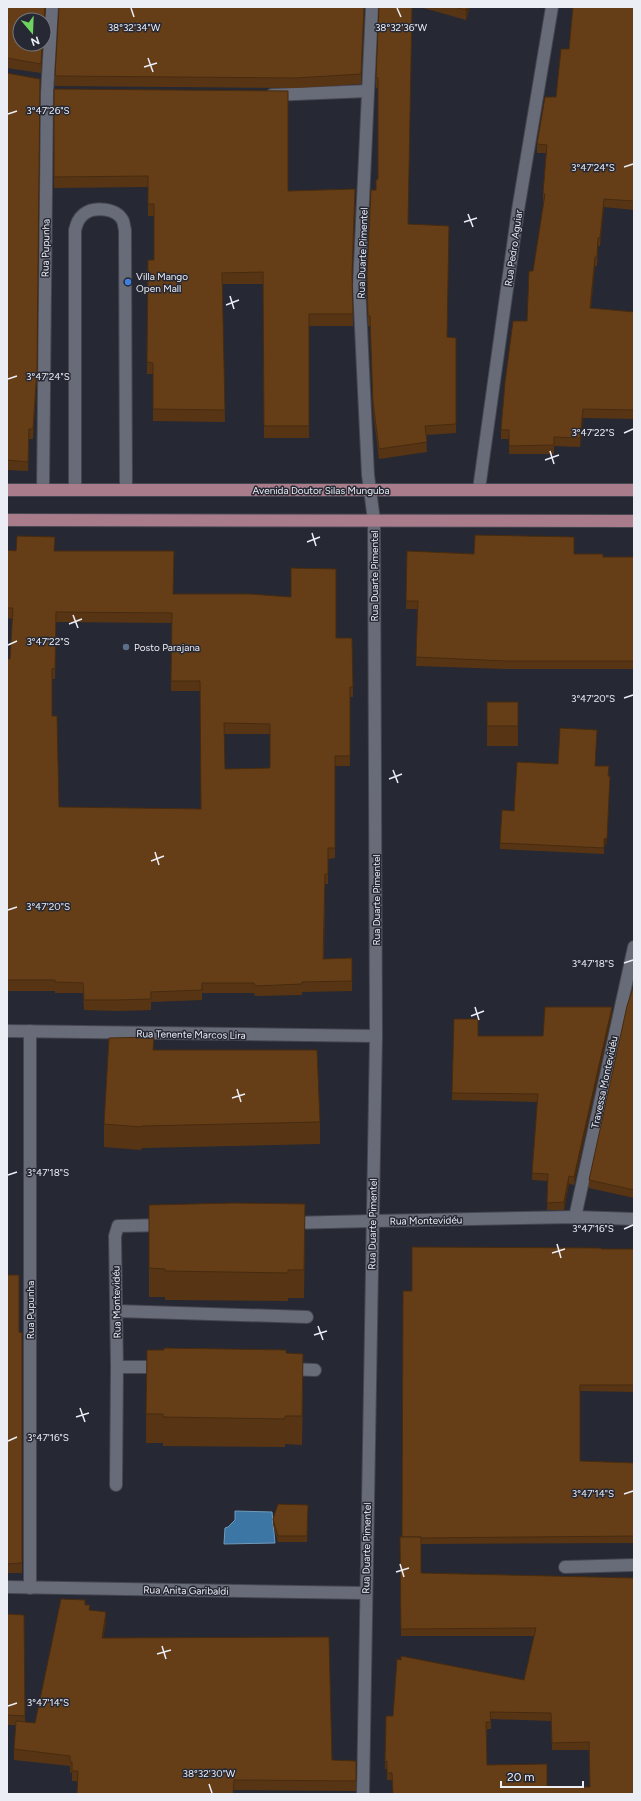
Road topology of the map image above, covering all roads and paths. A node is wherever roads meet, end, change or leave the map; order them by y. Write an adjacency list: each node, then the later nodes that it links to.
1 (52, 7): 5 (street, Rua Pupunha)
2 (372, 7): 6 (street, Rua Duarte Pimentel)
3 (552, 7): 10 (street, Rua Pedro Aguiar)
4 (33, 80): 5 (street)
5 (47, 88): 7 (street); 12 (street, Rua Pupunha)
6 (368, 90): 8 (street); 9 (street, Rua Duarte Pimentel)
7 (63, 93)
8 (257, 95)
9 (369, 489): 10 (main road, Avenida Doutor Silas Munguba); 14 (main road, Avenida Doutor Silas Munguba); 17 (street, Rua Duarte Pimentel)
10 (479, 489): 15 (main road, Avenida Doutor Silas Munguba)
11 (7, 490): 12 (main road, Avenida Doutor Silas Munguba)
12 (43, 490): 13 (main road, Avenida Doutor Silas Munguba)
13 (75, 490): 14 (main road, Avenida Doutor Silas Munguba); 14 (street)
14 (126, 490)
15 (634, 490)
16 (7, 520): 17 (main road)
17 (374, 520): 18 (main road); 22 (street, Rua Duarte Pimentel)
18 (634, 521)
19 (634, 947): 23 (street, Travessa Montevidéu)
20 (7, 1031): 21 (street, Rua Tenente Marcos Lira)
21 (30, 1032): 22 (street, Rua Tenente Marcos Lira); 38 (street, Rua Pupunha)
22 (376, 1036): 25 (street, Rua Duarte Pimentel)
23 (575, 1217): 24 (street, Rua Montevidéu); 25 (street, Rua Montevidéu)
24 (634, 1219)
25 (372, 1222): 26 (street, Rua Montevidéu); 39 (street, Rua Duarte Pimentel)
26 (277, 1223)
27 (174, 1225): 28 (street, Rua Montevidéu)
28 (117, 1311): 29 (street); 30 (street, Rua Montevidéu)
29 (307, 1317)
30 (117, 1367): 31 (street); 34 (street, Rua Montevidéu)
31 (172, 1368)
32 (275, 1369): 33 (street)
33 (315, 1370)
34 (116, 1486)
35 (634, 1565): 36 (street)
36 (565, 1567)
37 (7, 1587): 38 (street, Rua Anita Garibaldi)
38 (30, 1588): 39 (street, Rua Anita Garibaldi)
39 (365, 1593): 40 (street, Rua Duarte Pimentel)
40 (363, 1794)

